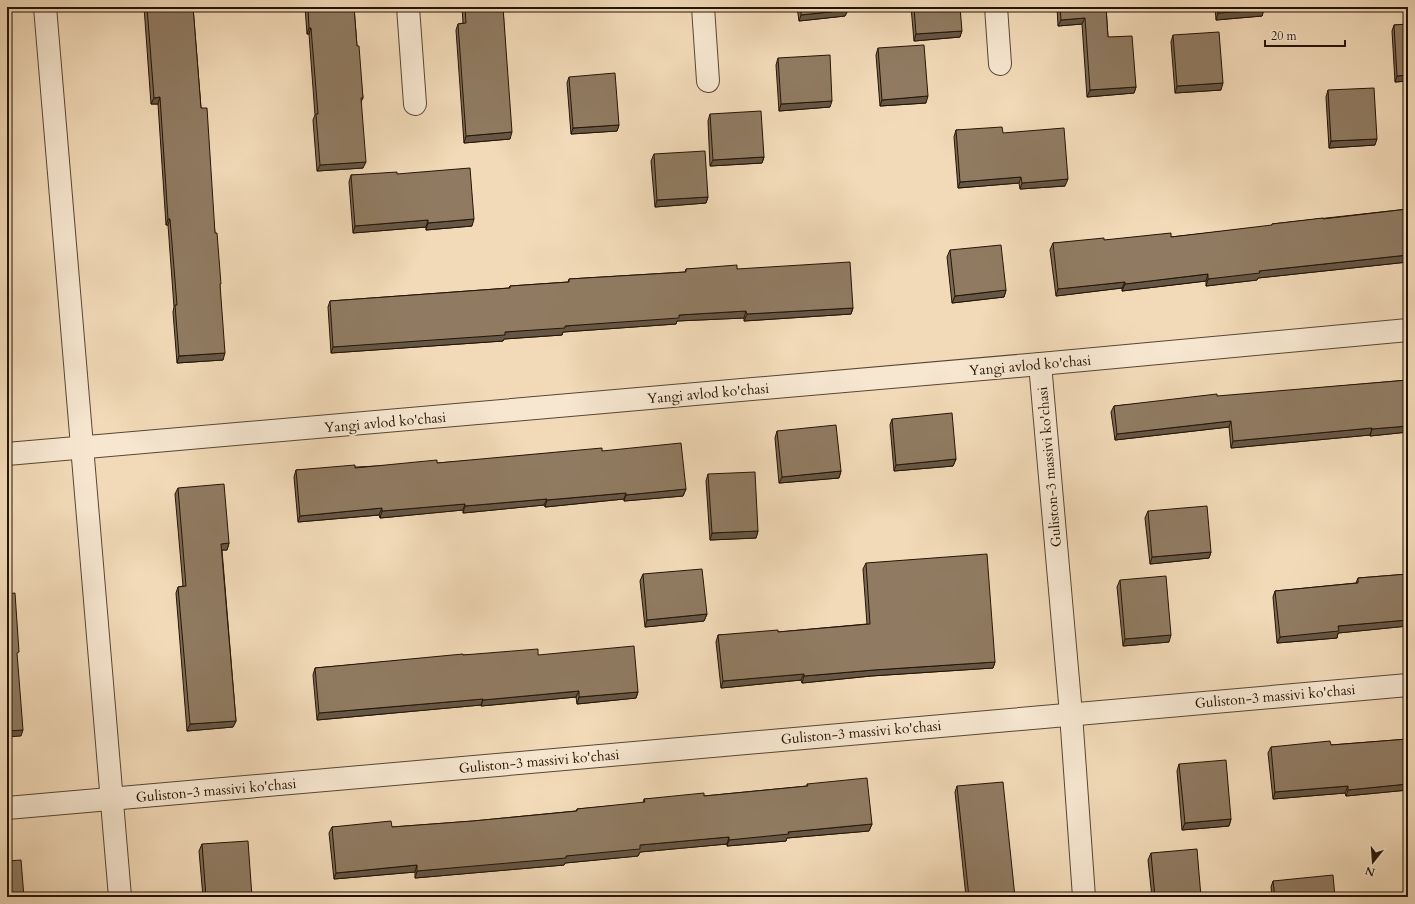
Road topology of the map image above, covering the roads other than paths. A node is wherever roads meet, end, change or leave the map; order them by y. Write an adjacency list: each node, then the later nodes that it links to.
1 (45, 7): 10 (street)
2 (408, 7): 7 (street)
3 (703, 7): 6 (street)
4 (996, 7): 5 (street)
5 (1000, 64)
6 (708, 81)
7 (415, 104)
8 (1408, 330): 9 (street, Yangi avlod ko'chasi)
9 (1040, 364): 10 (street, Yangi avlod ko'chasi); 13 (street, Guliston-3 massivi ko'chasi)
10 (83, 448): 11 (street, Yangi avlod ko'chasi); 14 (street)
11 (7, 454)
12 (1408, 685): 13 (street, Guliston-3 massivi ko'chasi)
13 (1070, 714): 14 (street, Guliston-3 massivi ko'chasi); 17 (street, Guliston-3 massivi ko'chasi)
14 (112, 799): 15 (street, Guliston-3 massivi ko'chasi); 16 (street)
15 (7, 808)
16 (120, 897)
17 (1084, 897)

